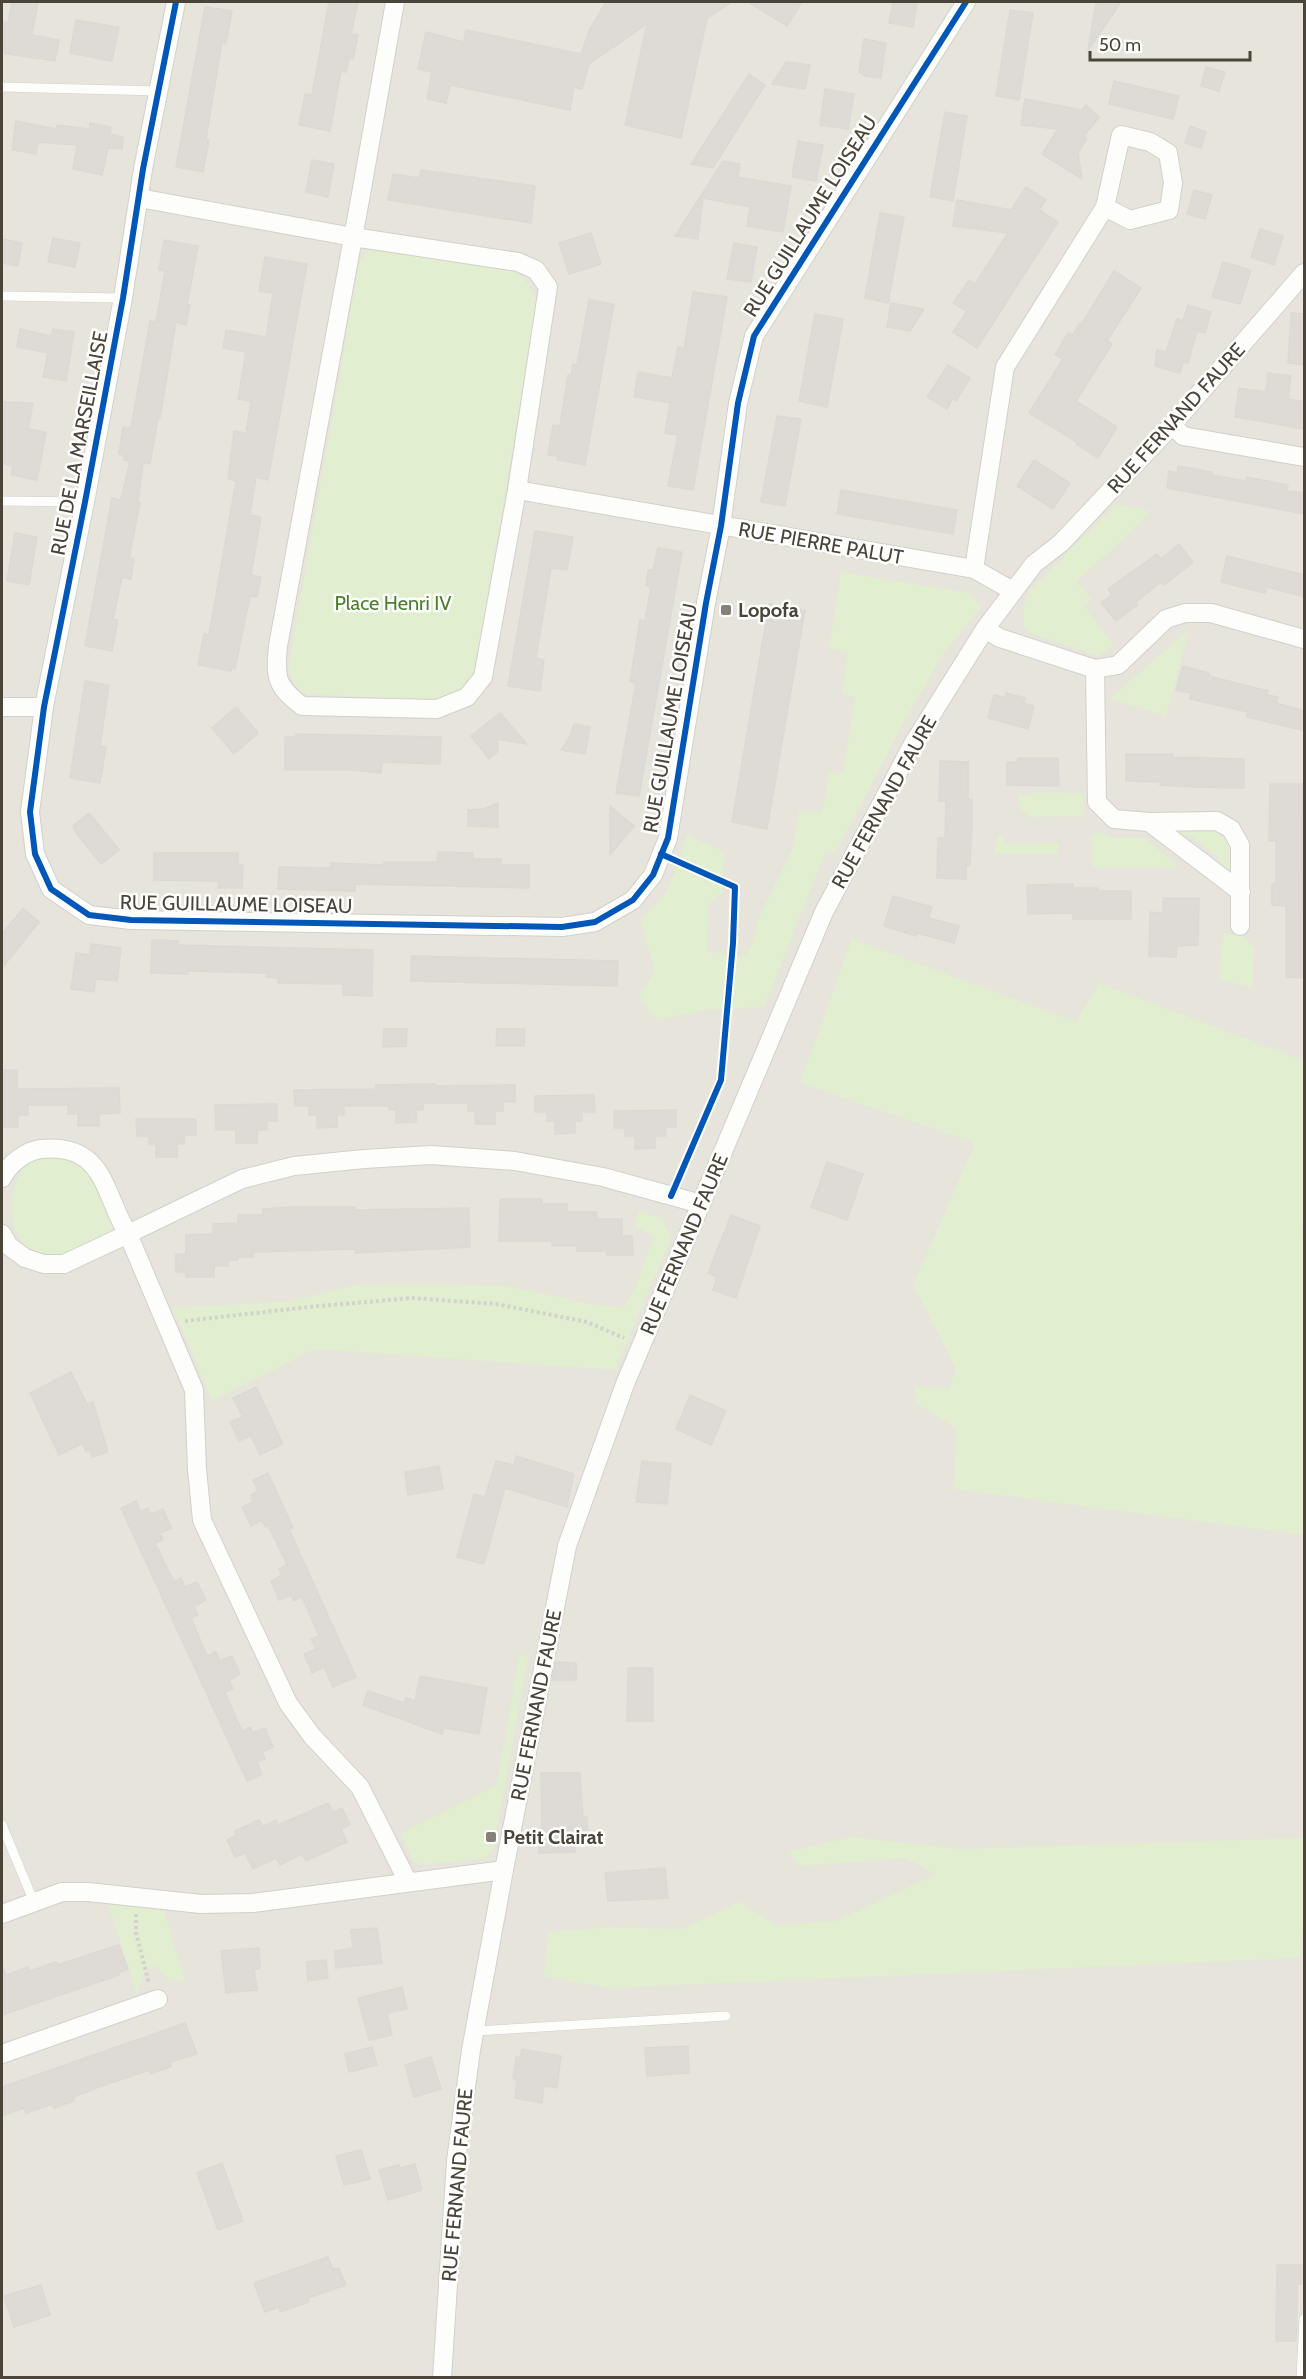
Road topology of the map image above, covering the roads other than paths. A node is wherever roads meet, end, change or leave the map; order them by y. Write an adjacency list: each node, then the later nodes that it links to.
1 (176, 2): 5 (street, RUE DE LA MARSEILLAISE)
2 (395, 2): 8 (street)
3 (966, 2): 17 (street, RUE GUILLAUME LOISEAU)
4 (2, 87): 5 (lane)
5 (159, 91): 6 (street, RUE DE LA MARSEILLAISE)
6 (139, 198): 8 (street); 11 (street, RUE DE LA MARSEILLAISE)
7 (1105, 207): 7 (street); 18 (street)
8 (352, 237): 14 (street); 14 (street)
9 (1305, 273): 12 (street, RUE FERNAND FAURE)
10 (2, 297): 11 (lane)
11 (123, 298): 16 (street, RUE DE LA MARSEILLAISE)
12 (1172, 425): 13 (street); 19 (street, RUE FERNAND FAURE)
13 (1305, 457)
14 (517, 490): 17 (street, RUE PIERRE PALUT)
15 (2, 501): 16 (lane)
16 (85, 502): 24 (street, RUE DE LA MARSEILLAISE)
17 (721, 526): 18 (street, RUE PIERRE PALUT); 26 (street, RUE GUILLAUME LOISEAU)
18 (974, 569): 19 (street, RUE PIERRE PALUT)
19 (1013, 591): 20 (street, RUE FERNAND FAURE)
20 (985, 629): 22 (street); 30 (street, RUE FERNAND FAURE)
21 (1305, 639): 22 (street)
22 (1095, 669): 25 (street)
23 (2, 707): 24 (street)
24 (45, 707): 26 (street, RUE DE LA MARSEILLAISE)
25 (1149, 822): 27 (street); 27 (street)
26 (51, 889)
27 (1241, 892): 28 (street)
28 (1240, 926)
29 (2, 1178): 32 (street)
30 (701, 1204): 32 (street); 34 (street, RUE FERNAND FAURE)
31 (2, 1234): 32 (street)
32 (128, 1234): 35 (street)
33 (2, 1825): 36 (lane)
34 (504, 1870): 35 (street); 40 (street, RUE FERNAND FAURE)
35 (408, 1882): 36 (street)
36 (34, 1902): 37 (street)
37 (2, 1914)
38 (156, 2000): 41 (street)
39 (726, 2016): 40 (lane)
40 (475, 2031): 43 (street, RUE FERNAND FAURE)
41 (2, 2054)
42 (1305, 2319): 44 (lane)
43 (442, 2378)
44 (1301, 2378)

